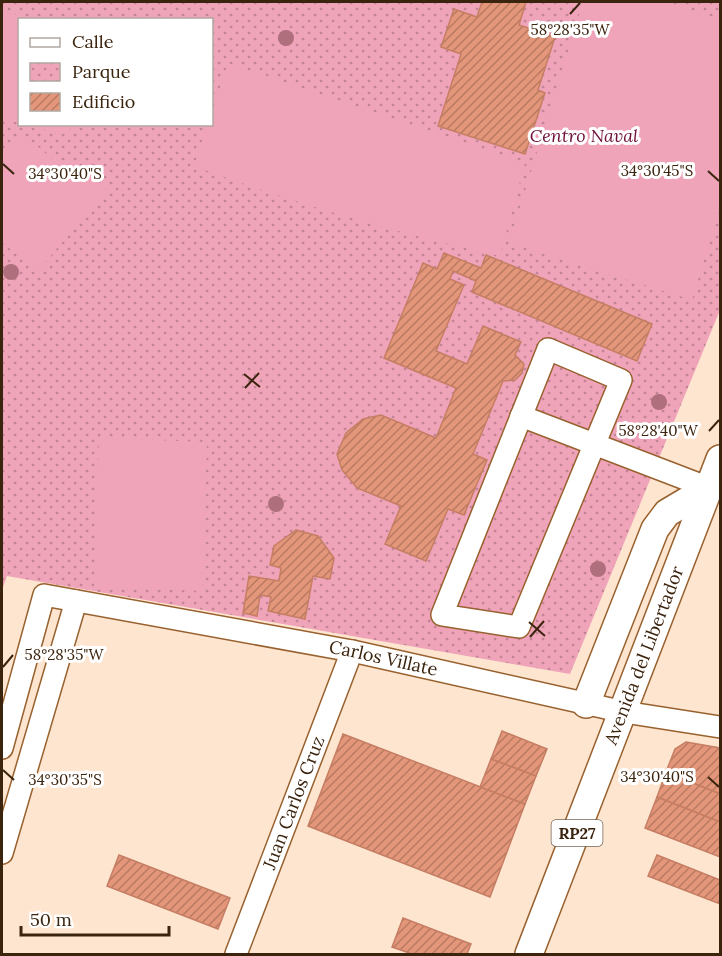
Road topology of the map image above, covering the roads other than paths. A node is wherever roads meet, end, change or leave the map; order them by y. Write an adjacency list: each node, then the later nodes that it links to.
1 (522, 416): 2 (street); 2 (street); 2 (street)
2 (595, 444): 4 (street)
3 (720, 459): 4 (main road, Avenida del Libertador / RP27)
4 (709, 488): 7 (main road); 8 (main road, Avenida del Libertador / RP27)
5 (76, 601): 6 (street, Carlos Villate); 10 (street, Carlos Villate); 11 (street)
6 (352, 651): 7 (street, Carlos Villate); 12 (street, Juan Carlos Cruz)
7 (586, 704): 8 (street, Carlos Villate)
8 (624, 712): 9 (street, Carlos Villate); 13 (main road, Avenida del Libertador / RP27)
9 (720, 727)
10 (2, 748)
11 (2, 853)
12 (236, 954)
13 (529, 954)

